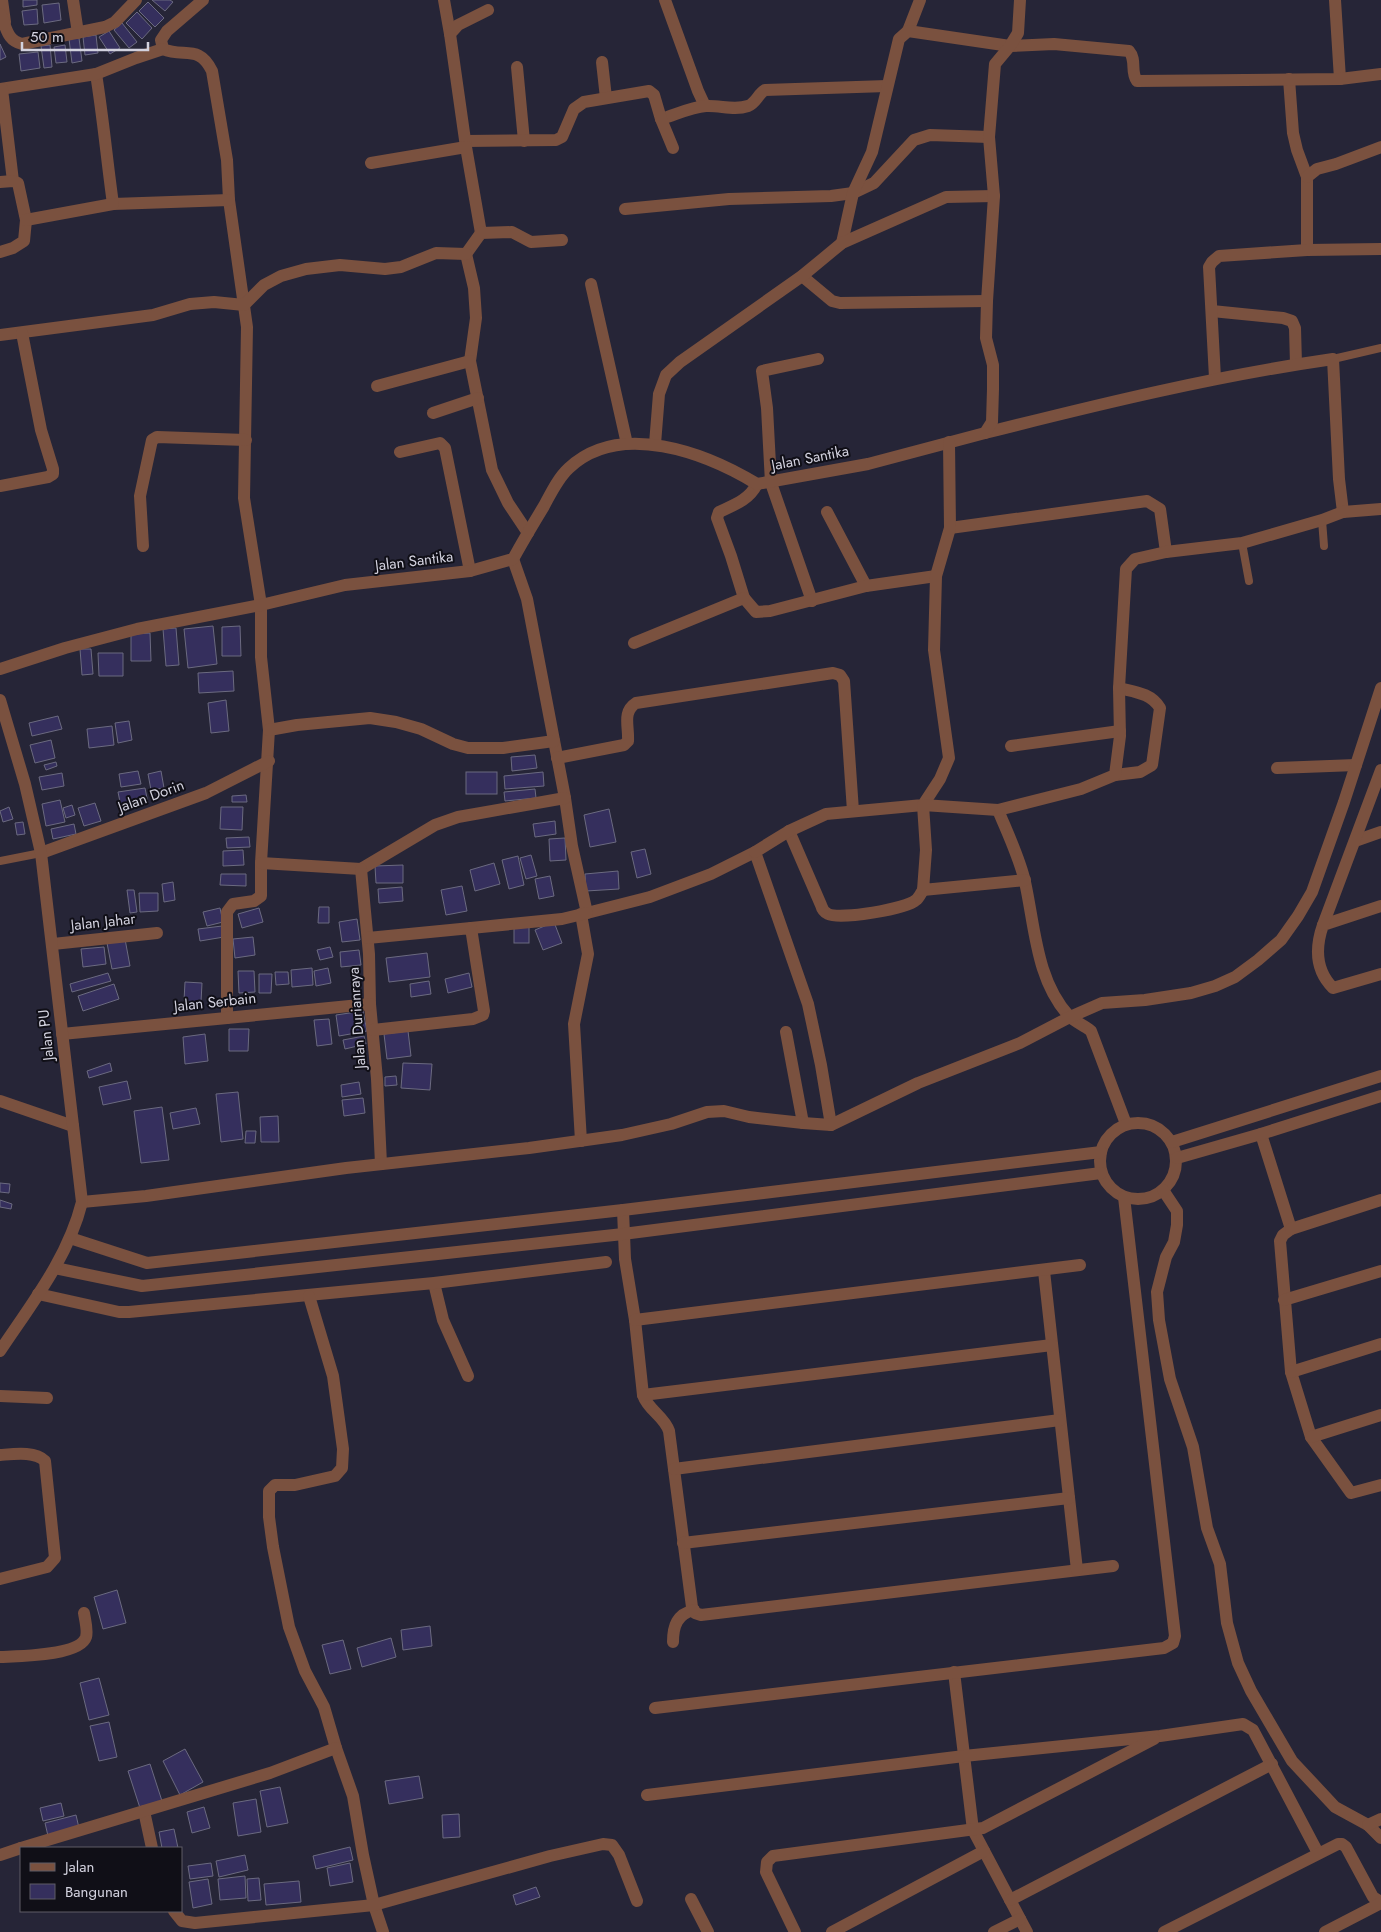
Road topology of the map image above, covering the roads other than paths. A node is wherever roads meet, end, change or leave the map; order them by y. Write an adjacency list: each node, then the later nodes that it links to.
1 (2, 0): 11 (street)
2 (73, 0): 13 (street)
3 (136, 0): 13 (street)
4 (203, 0): 16 (street)
5 (444, 0): 14 (street)
6 (665, 0): 26 (street)
7 (920, 0): 12 (street)
8 (1020, 0): 15 (street)
9 (1335, 0): 21 (street)
10 (488, 10): 14 (street)
11 (3, 18): 13 (street)
12 (908, 31): 15 (street); 23 (street)
13 (78, 33)
14 (450, 34): 30 (street)
15 (1010, 46): 22 (street); 28 (street)
16 (163, 49): 19 (street); 39 (street)
17 (602, 62): 25 (street)
18 (516, 67): 29 (street)
19 (96, 74): 24 (street); 40 (street)
20 (1381, 74): 21 (street)
21 (1340, 78): 22 (street)
22 (1289, 79): 34 (street)
23 (887, 86): 26 (street); 37 (street)
24 (1, 89): 35 (street)
25 (606, 98): 27 (street); 29 (street)
26 (705, 106): 27 (street)
27 (661, 119): 32 (street)
28 (989, 137): 37 (street); 38 (street)
29 (524, 141): 30 (street)
30 (466, 144): 33 (street); 43 (street)
31 (1381, 147): 34 (street)
32 (673, 148)
33 (371, 163)
34 (1307, 177): 47 (street)
35 (13, 181): 36 (street); 42 (street)
36 (0, 182)
37 (853, 193): 41 (street); 45 (street)
38 (994, 196): 45 (street); 52 (street)
39 (229, 200): 40 (street); 53 (street)
40 (113, 204): 42 (street)
41 (625, 209)
42 (26, 220): 48 (street)
43 (481, 233): 44 (street); 49 (street)
44 (562, 240)
45 (842, 243): 50 (street)
46 (1381, 249): 47 (street)
47 (1307, 250): 54 (street)
48 (0, 252)
49 (466, 254): 53 (street); 60 (street)
50 (802, 276): 52 (street); 70 (street)
51 (591, 284): 69 (street)
52 (986, 301): 66 (street)
53 (244, 305): 55 (street); 67 (street)
54 (1212, 311): 61 (street); 62 (street)
55 (22, 333): 56 (street); 74 (street)
56 (0, 335)
57 (1381, 348): 59 (lane)
58 (818, 359): 72 (street)
59 (1333, 359): 61 (street, Jalan Santika); 77 (street)
60 (470, 361): 63 (street); 64 (street)
61 (1296, 364): 62 (street, Jalan Santika)
62 (1215, 378): 66 (street, Jalan Santika)
63 (377, 386)
64 (478, 398): 65 (street); 80 (street)
65 (433, 413)
66 (985, 433): 68 (street, Jalan Santika)
67 (246, 440): 82 (street); 92 (street)
68 (949, 442): 72 (street, Jalan Santika); 79 (street)
69 (627, 444): 70 (street, Jalan Santika); 80 (street, Jalan Santika)
70 (655, 444): 73 (street, Jalan Santika)
71 (400, 452): 86 (street)
72 (771, 483): 73 (street, Jalan Santika); 91 (street)
73 (757, 484): 90 (street)
74 (0, 486)
75 (1381, 509): 77 (street)
76 (827, 512): 89 (street)
77 (1343, 512): 78 (street)
78 (1322, 520): 81 (street); 83 (lane)
79 (950, 528): 84 (street); 87 (street)
80 (528, 533): 85 (street, Jalan Santika)
81 (1242, 543): 84 (street); 88 (lane)
82 (143, 546)
83 (1324, 546)
84 (1166, 552): 95 (street)
85 (513, 559): 86 (street, Jalan Santika); 100 (street)
86 (470, 571): 92 (street, Jalan Santika)
87 (936, 576): 89 (street); 109 (street)
88 (1249, 581)
89 (866, 586): 91 (street)
90 (744, 598): 91 (street); 93 (street)
91 (812, 601)
92 (261, 605): 94 (street, Jalan Santika); 98 (street)
93 (634, 643)
94 (0, 669)
95 (1120, 688): 99 (street); 107 (street)
96 (1381, 688): 104 (street)
97 (0, 700): 116 (street, Jalan PU)
98 (269, 730): 100 (street); 103 (street)
99 (1120, 731): 101 (street); 107 (street)
100 (554, 741): 102 (street)
101 (1011, 746)
102 (557, 758): 108 (street); 111 (street)
103 (268, 761): 116 (street, Jalan Dorin); 118 (street)
104 (1356, 766): 105 (street); 131 (street)
105 (1277, 768)
106 (1381, 770): 114 (street)
107 (1115, 775): 110 (street)
108 (566, 798): 119 (street); 123 (street)
109 (924, 805): 110 (street); 111 (street); 121 (street)
110 (998, 810): 120 (street)
111 (852, 811): 112 (street)
112 (789, 831): 115 (street); 121 (street)
113 (1381, 832): 114 (street)
114 (1355, 841): 124 (street)
115 (755, 852): 123 (street); 141 (street)
116 (41, 853): 117 (lane); 128 (street, Jalan PU)
117 (0, 861)
118 (261, 863): 119 (street); 132 (street)
119 (361, 869): 127 (street, Jalan Durianraya)
120 (1025, 880): 121 (street); 131 (street)
121 (923, 890)
122 (1381, 906): 124 (street)
123 (584, 914): 125 (street); 144 (street)
124 (1323, 925): 129 (street)
125 (471, 928): 127 (street); 133 (street)
126 (157, 933): 128 (street, Jalan Jahar)
127 (368, 938): 130 (street, Jalan Durianraya)
128 (53, 944): 135 (street, Jalan PU)
129 (1381, 974)
130 (370, 1004): 132 (street, Jalan Serbain); 133 (street, Jalan Durianraya)
131 (1070, 1017): 140 (street); 141 (street)
132 (227, 1018): 135 (street, Jalan Serbain)
133 (373, 1030): 148 (street, Jalan Durianraya)
134 (786, 1032): 139 (street)
135 (62, 1034): 142 (street, Jalan PU)
136 (1381, 1076): 145 (street)
137 (1381, 1096): 143 (street)
138 (0, 1101): 142 (street)
139 (803, 1123): 141 (street); 144 (street)
140 (1126, 1124): 145 (street); 146 (street)
141 (831, 1125)
142 (73, 1126): 153 (street, Jalan PU)
143 (1261, 1134): 147 (street); 155 (street)
144 (581, 1141): 148 (street)
145 (1172, 1142): 147 (street)
146 (1100, 1152): 149 (street); 154 (street)
147 (1177, 1158): 150 (street)
148 (381, 1164): 153 (street)
149 (1101, 1174): 151 (street); 156 (street)
150 (1163, 1190): 151 (street); 200 (street)
151 (1124, 1197): 191 (street)
152 (1381, 1200): 155 (street)
153 (82, 1202): 157 (street, Jalan PU)
154 (623, 1210): 156 (street); 157 (street)
155 (1291, 1229): 166 (street)
156 (623, 1234): 160 (street); 167 (street)
157 (70, 1238): 160 (street, Jalan PU)
158 (606, 1262): 163 (street)
159 (1080, 1265): 161 (street)
160 (55, 1268): 164 (street, Jalan PU)
161 (1044, 1271): 167 (street); 169 (street)
162 (1381, 1271): 166 (street)
163 (434, 1283): 165 (street); 172 (street)
164 (38, 1294): 165 (street); 170 (street, Jalan PU)
165 (309, 1296): 194 (street)
166 (1284, 1300): 171 (street)
167 (635, 1320): 173 (street)
168 (1381, 1344): 171 (street)
169 (1052, 1345): 173 (street); 177 (street)
170 (0, 1351)
171 (1291, 1372): 178 (street)
172 (468, 1376)
173 (643, 1395): 180 (street)
174 (0, 1396): 175 (street)
175 (47, 1398)
176 (1381, 1415): 178 (street)
177 (1060, 1420): 180 (street); 182 (street)
178 (1311, 1437): 181 (street)
179 (0, 1455): 186 (street)
180 (674, 1469): 183 (street)
181 (1381, 1485)
182 (1069, 1498): 183 (street); 185 (street)
183 (683, 1543): 187 (street)
184 (1113, 1566): 185 (street)
185 (1077, 1570): 187 (street)
186 (0, 1579)
187 (694, 1610): 189 (street)
188 (84, 1613): 190 (street)
189 (672, 1642)
190 (0, 1657)
191 (954, 1672): 192 (street); 195 (street)
192 (655, 1708)
193 (1160, 1736): 195 (street); 196 (street); 201 (street)
194 (336, 1748): 198 (street); 213 (street)
195 (964, 1756): 197 (street); 201 (street)
196 (1272, 1764): 207 (street); 210 (street)
197 (647, 1795)
198 (144, 1811): 203 (street); 204 (street)
199 (1381, 1819): 200 (street)
200 (1368, 1825): 202 (street)
201 (973, 1830): 206 (street); 218 (street)
202 (1381, 1838)
203 (24, 1847)
204 (152, 1847)
205 (20, 1848): 208 (street)
206 (984, 1851): 210 (street); 219 (street)
207 (1318, 1853): 212 (street); 222 (street)
208 (0, 1855)
209 (691, 1899): 217 (street)
210 (1010, 1900): 215 (street)
211 (637, 1901): 213 (street)
212 (1381, 1902): 223 (street)
213 (374, 1905): 214 (street); 216 (street)
214 (175, 1912)
215 (1020, 1919): 220 (street); 221 (street)
216 (383, 1932)
217 (708, 1932)
218 (795, 1932)
219 (832, 1932)
220 (994, 1932)
221 (1027, 1932)
222 (1164, 1932)
223 (1325, 1932)

